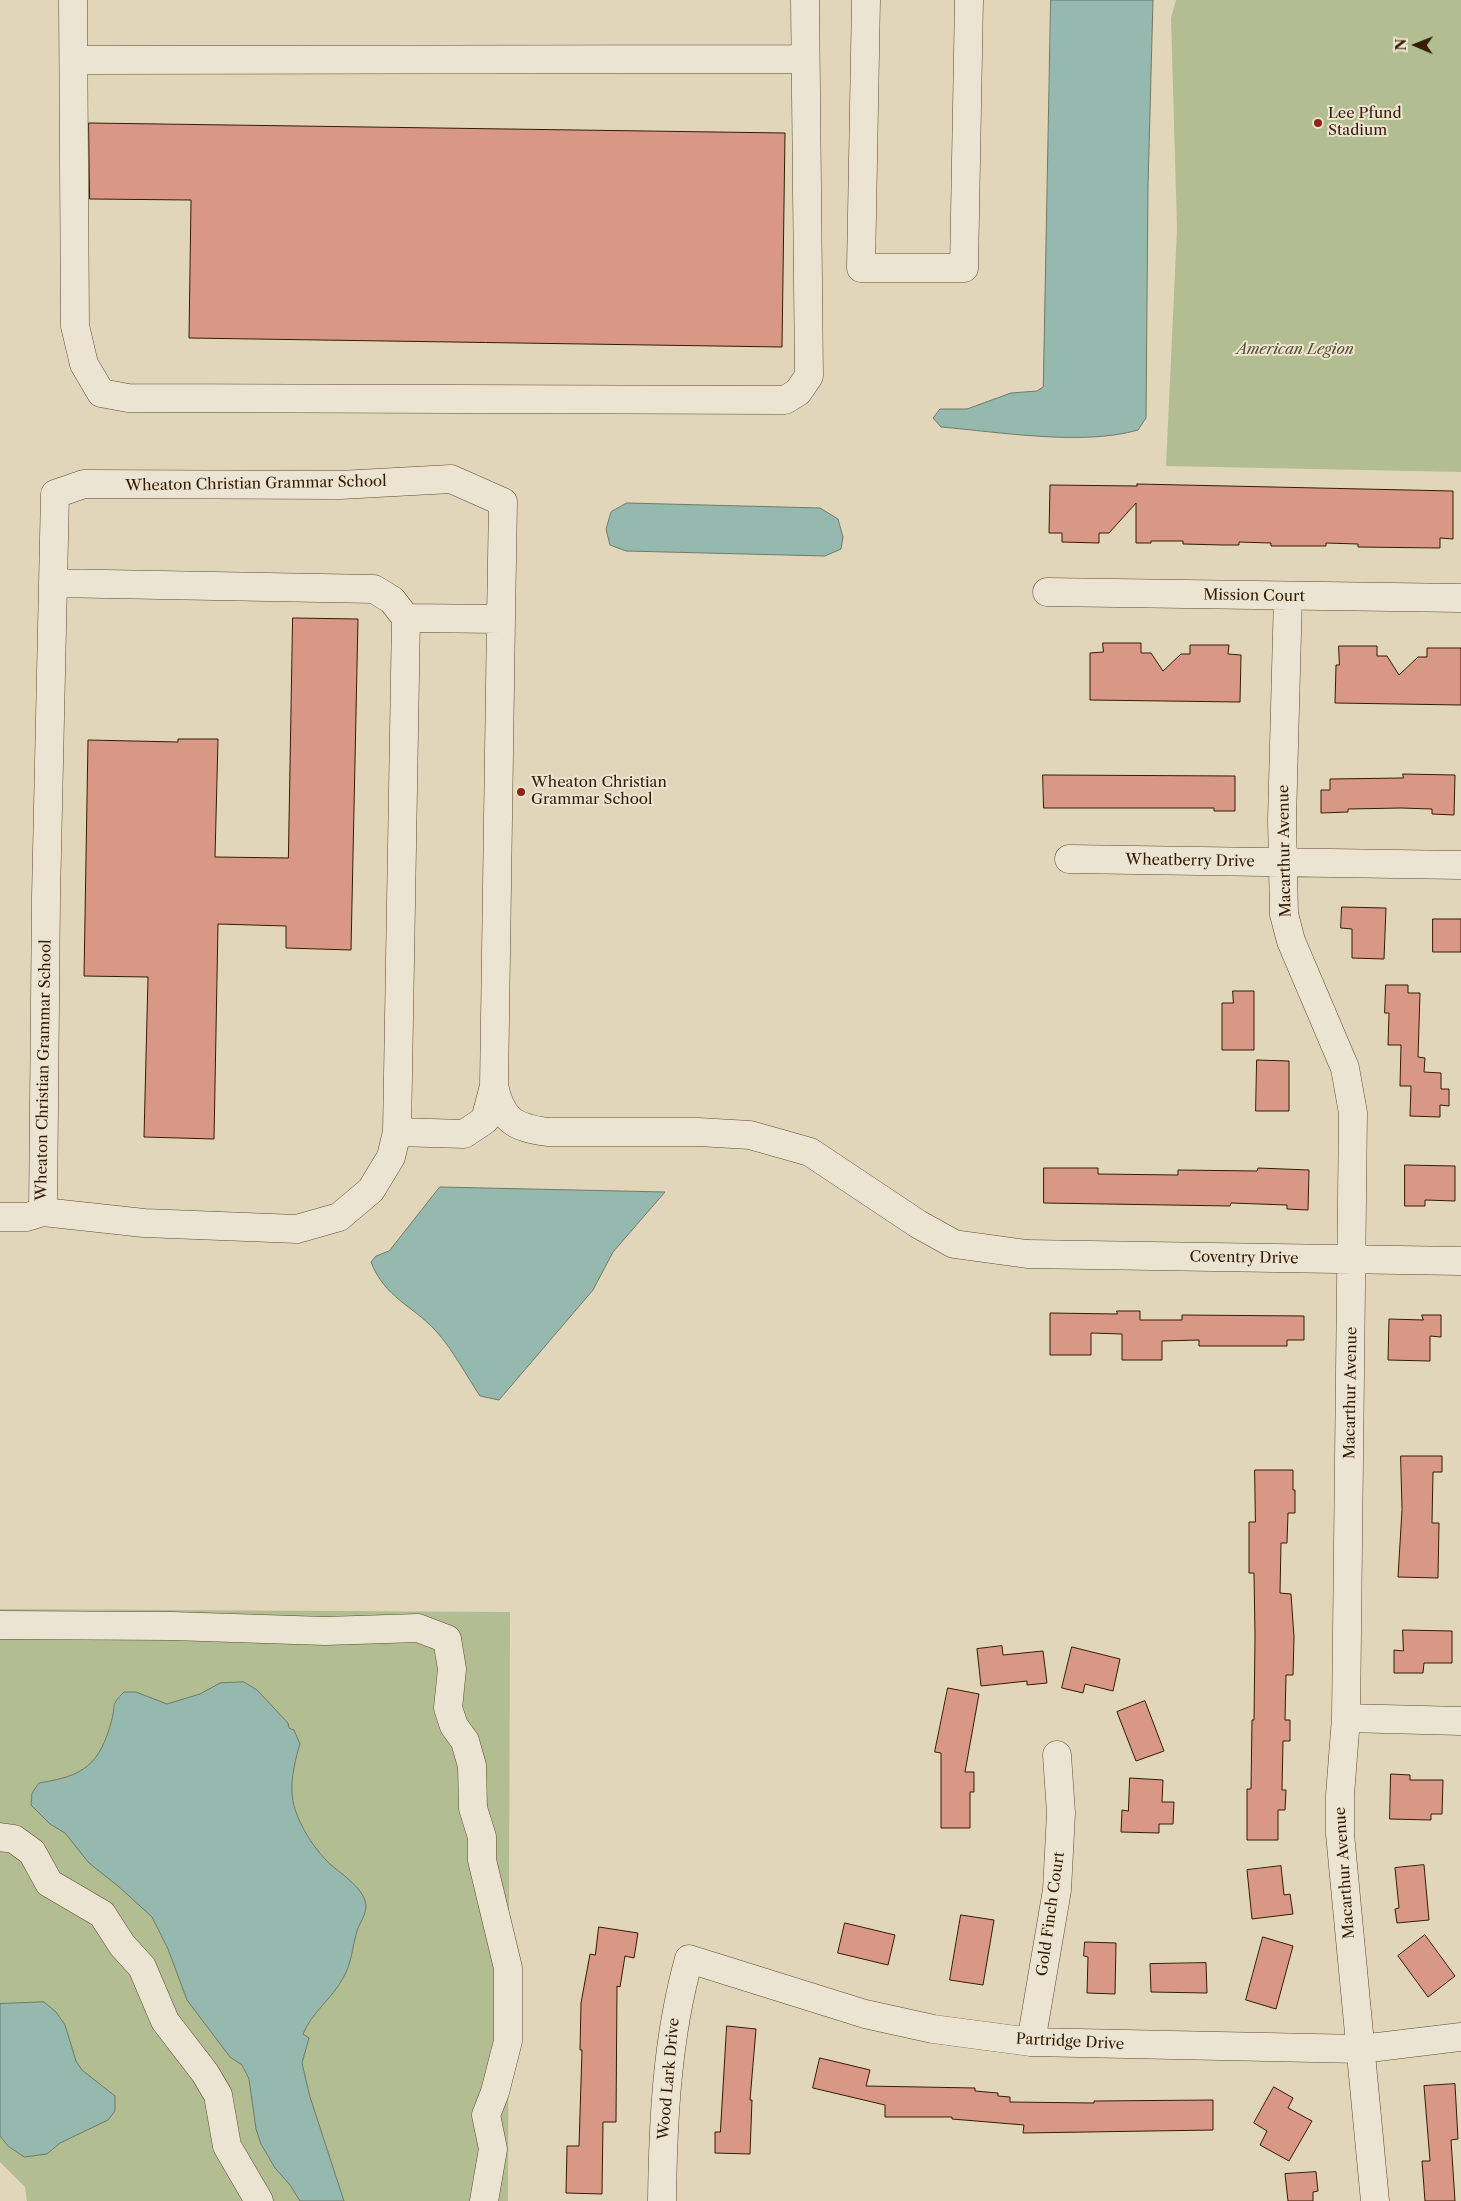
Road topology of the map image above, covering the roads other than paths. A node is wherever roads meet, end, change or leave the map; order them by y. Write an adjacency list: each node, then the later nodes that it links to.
1 (74, 0): 6 (street)
2 (805, 0): 5 (street)
3 (866, 0): 4 (street)
4 (968, 0)
5 (805, 59): 6 (street); 6 (street)
6 (74, 60)
7 (53, 583): 11 (street); 12 (street, Wheaton Christian Grammar School); 18 (street, Wheaton Christian Grammar School)
8 (1047, 592): 9 (street, Mission Court)
9 (1288, 596): 10 (street, Mission Court); 14 (street, Macarthur Avenue)
10 (1461, 598)
11 (406, 618): 12 (street); 17 (street, Wheaton Christian Grammar School)
12 (502, 619): 16 (street)
13 (1069, 859): 14 (street, Wheatberry Drive)
14 (1283, 862): 15 (street, Wheatberry Drive); 20 (street, Macarthur Avenue)
15 (1461, 865)
16 (494, 1086): 17 (street); 20 (street, Coventry Drive)
17 (397, 1132): 18 (street, Wheaton Christian Grammar School)
18 (43, 1212): 19 (street)
19 (0, 1217)
20 (1353, 1260): 21 (street, Coventry Drive); 23 (street, Macarthur Avenue)
21 (1461, 1261)
22 (0, 1625): 32 (street)
23 (1346, 1718): 24 (street); 30 (street, Macarthur Avenue)
24 (1461, 1721)
25 (1057, 1755): 29 (street, Gold Finch Court)
26 (0, 1837): 31 (street)
27 (689, 1959): 29 (street, Partridge Drive); 33 (street, Wood Lark Drive)
28 (1461, 2037): 30 (street, Partridge Drive)
29 (1031, 2042): 30 (street, Partridge Drive)
30 (1361, 2049): 34 (street, Macarthur Avenue)
31 (259, 2201)
32 (484, 2201)
33 (662, 2201)
34 (1375, 2201)

